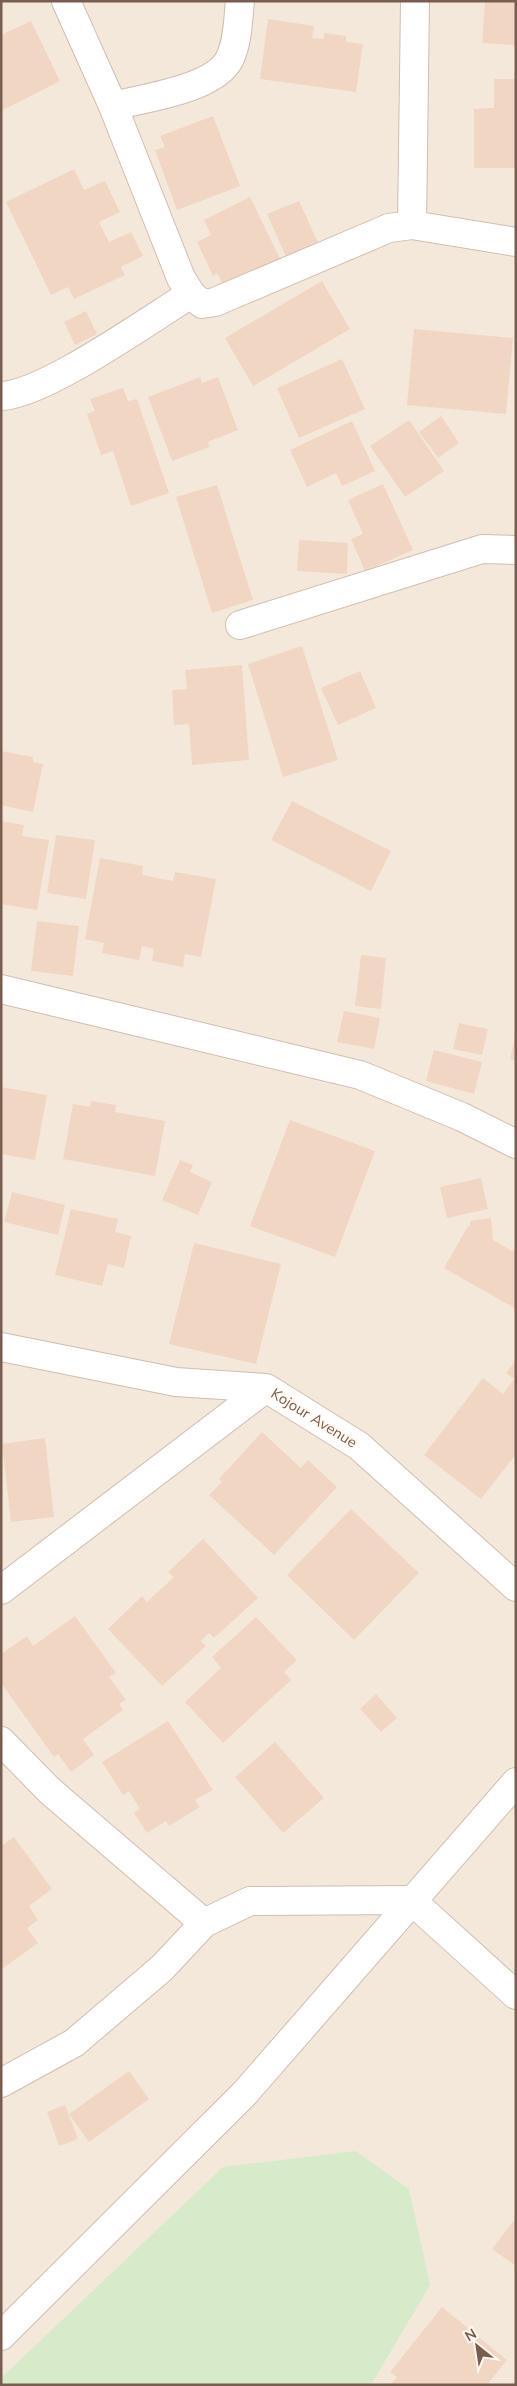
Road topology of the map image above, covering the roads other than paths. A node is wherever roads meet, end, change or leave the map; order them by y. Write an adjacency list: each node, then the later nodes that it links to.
1 (66, 1): 4 (street)
2 (240, 1): 4 (street)
3 (415, 1): 5 (street)
4 (113, 106): 7 (street)
5 (412, 225): 6 (street); 7 (street)
6 (516, 242)
7 (191, 294): 8 (street)
8 (1, 396)
9 (516, 550): 10 (street)
10 (240, 625)
11 (1, 989): 12 (street)
12 (516, 1144)
13 (1, 1347): 14 (street, Kojour Avenue)
14 (266, 1388): 15 (street, Kojour Avenue); 16 (street)
15 (516, 1588)
16 (1, 1590)
17 (1, 1742): 20 (street)
18 (516, 1782): 19 (street)
19 (411, 1900): 20 (street); 21 (street); 23 (street)
20 (204, 1923): 22 (street)
21 (516, 1995)
22 (1, 2083)
23 (1, 2336)

